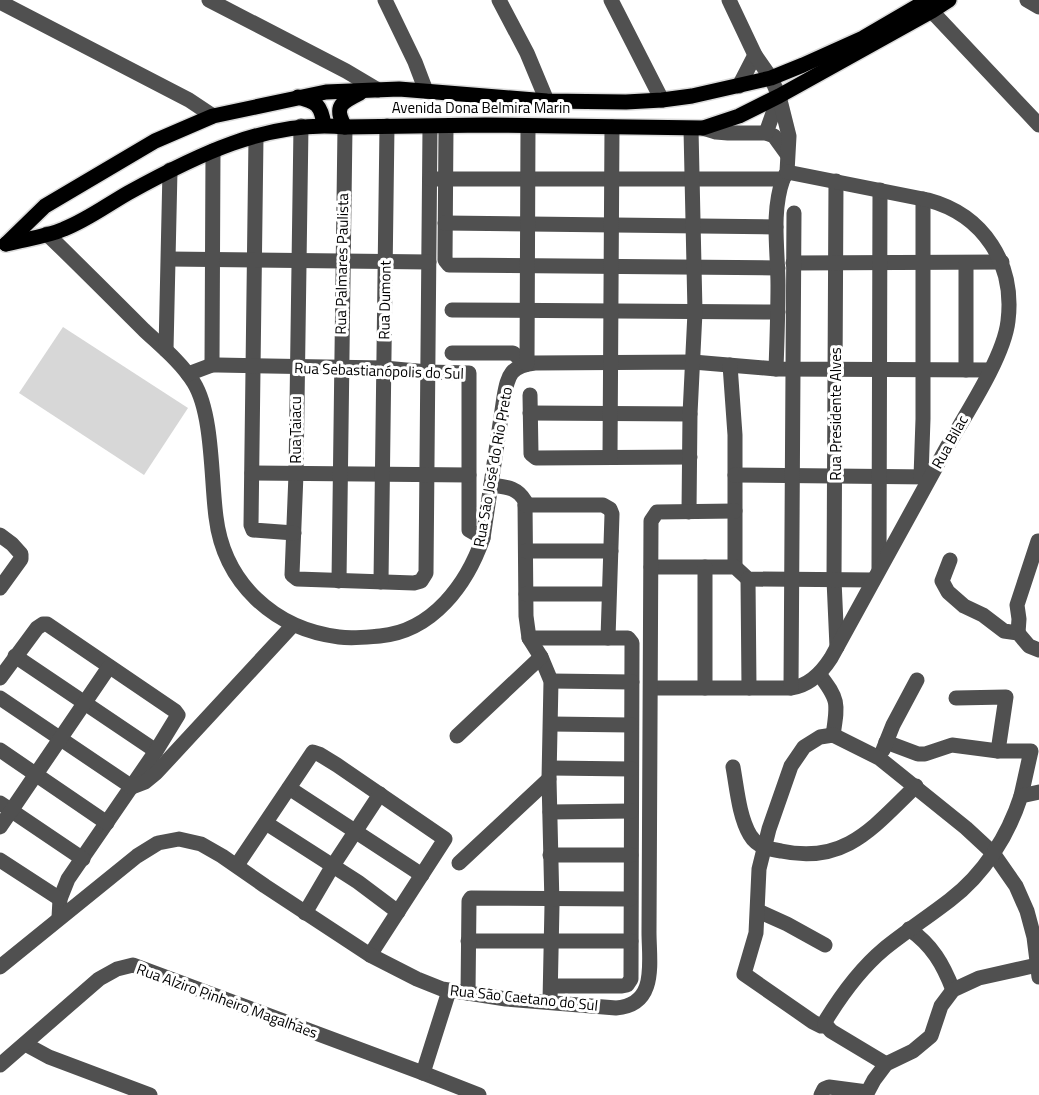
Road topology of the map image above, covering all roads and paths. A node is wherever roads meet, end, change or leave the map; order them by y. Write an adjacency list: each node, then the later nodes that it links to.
1 (210, 0): 12 (street)
2 (385, 0): 16 (street)
3 (499, 0): 19 (street)
4 (611, 0): 20 (street)
5 (729, 0): 11 (street)
6 (948, 0): 9 (main road, Avenida Dona Belmira Marin)
7 (1027, 0): 10 (street)
8 (0, 2): 21 (street)
9 (928, 5): 13 (main road, Avenida Dona Belmira Marin); 17 (main road, Avenida Dona Belmira Marin); 23 (street)
10 (1039, 7)
11 (755, 55): 13 (street); 14 (street)
12 (346, 71): 15 (street); 15 (street)
13 (771, 78): 14 (main road, Avenida Dona Belmira Marin); 17 (street)
14 (739, 86): 20 (main road, Avenida Dona Belmira Marin)
15 (366, 91): 16 (main road, Avenida Dona Belmira Marin); 18 (main road, Avenida Dona Belmira Marin); 27 (main road)
16 (426, 91): 19 (main road, Avenida Dona Belmira Marin)
17 (779, 96): 30 (main road, Avenida Dona Belmira Marin); 31 (street); 34 (street)
18 (298, 97): 21 (main road, Avenida Dona Belmira Marin); 22 (main road)
19 (547, 100): 20 (main road, Avenida Dona Belmira Marin)
20 (662, 100)
21 (213, 116): 44 (main road, Avenida Dona Belmira Marin)
22 (324, 125): 24 (main road, Avenida Dona Belmira Marin); 27 (main road, Avenida Dona Belmira Marin)
23 (1039, 125)
24 (301, 126): 32 (main road, Avenida Dona Belmira Marin); 58 (street, Rua Taiacu)
25 (387, 126): 27 (main road, Avenida Dona Belmira Marin); 28 (main road, Avenida Dona Belmira Marin); 60 (street, Rua Dumont)
26 (528, 126): 28 (main road, Avenida Dona Belmira Marin); 29 (main road, Avenida Dona Belmira Marin); 39 (street)
27 (345, 127): 59 (street, Rua Palmares Paulista)
28 (438, 127): 37 (street)
29 (612, 127): 30 (main road, Avenida Dona Belmira Marin); 40 (street)
30 (697, 129): 31 (street); 38 (street)
31 (766, 133): 34 (street)
32 (256, 136): 33 (main road, Avenida Dona Belmira Marin); 57 (street)
33 (213, 151): 35 (main road, Avenida Dona Belmira Marin); 56 (street)
34 (787, 154): 36 (street)
35 (170, 170): 51 (main road, Avenida Dona Belmira Marin); 55 (street)
36 (785, 175): 38 (street, Rua Bilac); 41 (street, Rua Bilac); 50 (street)
37 (438, 179): 39 (street, Rua Bilac); 46 (street); 61 (street)
38 (693, 179): 40 (street, Rua Bilac); 49 (street)
39 (529, 180): 40 (street, Rua Bilac); 47 (street)
40 (612, 180): 48 (street)
41 (836, 181): 42 (street, Rua Bilac); 64 (street, Rua Presidente Alves)
42 (880, 190): 43 (street, Rua Bilac); 65 (street)
43 (923, 199): 62 (street, Rua Bilac); 66 (street)
44 (45, 206): 52 (main road); 53 (main road, Avenida Dona Belmira Marin)
45 (794, 213): 63 (street)
46 (445, 223): 47 (street); 68 (street)
47 (528, 224): 48 (street); 68 (street)
48 (611, 225): 49 (street); 69 (street)
49 (694, 225): 50 (street); 70 (street)
50 (776, 227): 71 (street)
51 (63, 230): 52 (main road, Avenida Dona Belmira Marin); 54 (street)
52 (47, 234): 53 (main road, Avenida Dona Belmira Marin); 54 (street, Rua São José do Rio Preto)
53 (3, 247)
54 (62, 249): 77 (street, Rua São José do Rio Preto)
55 (169, 259): 56 (street); 77 (street)
56 (212, 259): 57 (street); 82 (street)
57 (255, 260): 58 (street); 84 (street)
58 (299, 260): 59 (street); 85 (street, Rua Taiacu)
59 (342, 261): 60 (street); 86 (street, Rua Palmares Paulista)
60 (385, 261): 61 (street); 87 (street, Rua Dumont)
61 (429, 262): 94 (street)
62 (1002, 262): 67 (street); 93 (street, Rua Bilac)
63 (793, 263): 64 (street); 88 (street)
64 (836, 263): 65 (street); 89 (street, Rua Presidente Alves)
65 (880, 263): 66 (street); 90 (street)
66 (923, 263): 67 (street); 91 (street)
67 (966, 263): 92 (street)
68 (528, 267): 69 (street); 73 (street)
69 (611, 267): 70 (street); 74 (street)
70 (694, 267): 71 (street); 75 (street)
71 (778, 268): 76 (street)
72 (452, 310): 73 (street)
73 (527, 311): 74 (street); 81 (street)
74 (611, 311): 75 (street); 79 (street)
75 (694, 312): 76 (street); 80 (street)
76 (778, 312): 88 (street)
77 (166, 350): 95 (street, Rua São José do Rio Preto)
78 (452, 353): 81 (street)
79 (610, 361): 80 (street); 81 (street); 98 (street)
80 (693, 362): 83 (street); 99 (street)
81 (527, 364): 113 (street, Rua São José do Rio Preto)
82 (212, 365): 84 (street, Rua Sebastianópolis do Sul); 95 (street, Rua Sebastianópolis do Sul)
83 (730, 365): 88 (street); 108 (street)
84 (254, 366): 85 (street, Rua Sebastianópolis do Sul); 102 (street)
85 (297, 367): 86 (street, Rua Sebastianópolis do Sul); 103 (street, Rua Taiacu)
86 (340, 367): 87 (street, Rua Sebastianópolis do Sul); 104 (street, Rua Palmares Paulista)
87 (384, 368): 94 (street, Rua Sebastianópolis do Sul); 105 (street, Rua Dumont)
88 (784, 369): 89 (street); 109 (street)
89 (836, 369): 90 (street); 110 (street, Rua Presidente Alves)
90 (879, 369): 91 (street); 111 (street)
91 (923, 370): 92 (street); 112 (street)
92 (966, 370): 93 (street)
93 (990, 370): 112 (street, Rua Bilac)
94 (428, 372): 106 (street); 107 (street, Rua Sebastianópolis do Sul)
95 (188, 374): 136 (street, Rua São José do Rio Preto)
96 (530, 395): 97 (street)
97 (530, 412): 98 (street); 100 (street)
98 (610, 414): 99 (street); 100 (street)
99 (690, 414): 101 (street)
100 (610, 457): 101 (street)
101 (690, 457): 116 (street)
102 (252, 473): 103 (street); 117 (street)
103 (296, 474): 104 (street); 117 (street, Rua Taiacu)
104 (339, 474): 105 (street); 131 (street, Rua Palmares Paulista)
105 (382, 475): 106 (street); 132 (street, Rua Dumont)
106 (426, 475): 107 (street); 132 (street, Rua Taiacu)
107 (469, 475): 119 (street, Rua Sebastianópolis do Sul)
108 (735, 476): 109 (street); 115 (street)
109 (792, 477): 110 (street); 129 (street)
110 (835, 477): 111 (street); 130 (street, Rua Presidente Alves)
111 (879, 477): 112 (street); 127 (street)
112 (926, 477): 127 (street, Rua Bilac)
113 (491, 485): 114 (street); 119 (street, Rua São José do Rio Preto)
114 (525, 505): 121 (street); 122 (street)
115 (735, 511): 116 (street); 126 (street)
116 (689, 512): 124 (street, Rua São Caetano do Sul)
117 (294, 533): 131 (street, Rua Taiacu)
118 (0, 536): 133 (street)
119 (483, 538): 136 (street, Rua São José do Rio Preto)
120 (1038, 540): 137 (street)
121 (525, 551): 122 (street); 134 (street)
122 (611, 551): 135 (street)
123 (950, 560): 137 (street)
124 (651, 567): 125 (street); 150 (street, Rua São Caetano do Sul)
125 (705, 567): 126 (street); 151 (street)
126 (735, 567): 128 (street)
127 (876, 574): 130 (street); 140 (street, Rua Bilac)
128 (748, 579): 129 (street); 152 (street)
129 (792, 579): 130 (street); 153 (street)
130 (834, 580): 140 (street, Rua Presidente Alves)
131 (339, 581): 132 (street, Rua Taiacu)
132 (381, 582)
133 (0, 588)
134 (526, 594): 135 (street); 138 (street)
135 (608, 594): 139 (street)
136 (293, 625): 173 (street)
137 (1018, 633): 141 (street)
138 (529, 638): 139 (street); 143 (street)
139 (608, 638): 149 (street, Rua São Caetano do Sul)
140 (837, 648): 145 (street, Rua Bilac)
141 (1039, 650)
142 (15, 656): 144 (street); 146 (street); 156 (street)
143 (541, 657): 148 (street); 160 (street)
144 (109, 667): 156 (street); 165 (street)
145 (819, 674): 153 (street, Rua Bilac); 159 (street)
146 (0, 678)
147 (917, 680): 162 (street)
148 (551, 681): 149 (street); 157 (street)
149 (632, 682): 158 (street, Rua São Caetano do Sul)
150 (651, 688): 151 (street, Rua Bilac); 213 (street, Rua São Caetano do Sul)
151 (705, 688): 152 (street, Rua Bilac)
152 (749, 688): 153 (street, Rua Bilac)
153 (792, 688)
154 (0, 698): 161 (street)
155 (956, 698): 166 (street)
156 (84, 703): 161 (street); 165 (street)
157 (551, 724): 158 (street); 170 (street)
158 (632, 725): 169 (street, Rua São Caetano do Sul)
159 (833, 735): 167 (street); 185 (street)
160 (457, 736)
161 (60, 739): 171 (street); 173 (street)
162 (886, 742): 166 (street); 167 (street)
163 (0, 750): 171 (street)
164 (1035, 750): 166 (street); 177 (street)
165 (156, 751): 173 (street)
166 (998, 751)
167 (879, 758): 172 (street)
168 (733, 767): 185 (street)
169 (631, 769): 170 (street); 179 (street, Rua São Caetano do Sul)
170 (550, 773): 180 (street); 190 (street)
171 (36, 774): 178 (street); 181 (street)
172 (916, 786): 185 (street); 186 (street)
173 (132, 787): 181 (street)
174 (290, 788): 176 (street); 182 (street); 184 (street)
175 (1039, 792): 177 (street)
176 (380, 794): 184 (street); 194 (street)
177 (1021, 796): 186 (street)
178 (6, 806): 183 (street); 189 (street)
179 (631, 811): 180 (street); 188 (street, Rua São Caetano do Sul)
180 (550, 812): 187 (street)
181 (107, 823): 189 (street)
182 (266, 823): 192 (street); 193 (street)
183 (0, 827)
184 (356, 831): 193 (street); 194 (street)
185 (764, 848): 198 (street)
186 (993, 854): 202 (street); 209 (street)
187 (550, 855): 188 (street); 196 (street)
188 (631, 855): 197 (street, Rua São Caetano do Sul)
189 (83, 859): 195 (street)
190 (459, 863)
191 (2, 864): 195 (street)
192 (237, 865): 200 (street, Rua São Caetano do Sul); 201 (street, Rua São Caetano do Sul)
193 (332, 867): 199 (street); 200 (street)
194 (422, 875): 199 (street)
195 (60, 898): 201 (street)
196 (551, 898): 197 (street); 203 (street); 204 (street)
197 (630, 899): 205 (street, Rua São Caetano do Sul)
198 (758, 911): 206 (street); 214 (street)
199 (398, 912): 207 (street)
200 (306, 913): 207 (street, Rua São Caetano do Sul)
201 (59, 918): 208 (street, Rua São Caetano do Sul)
202 (909, 929): 210 (street); 214 (street)
203 (468, 941): 204 (street); 212 (street)
204 (551, 941): 205 (street); 213 (street)
205 (631, 941): 213 (street, Rua São Caetano do Sul)
206 (825, 945)
207 (370, 955): 211 (street, Rua São Caetano do Sul)
208 (0, 968)
209 (1038, 971): 210 (street)
210 (953, 990): 216 (street)
211 (448, 991): 212 (street, Rua São Caetano do Sul); 218 (street)
212 (468, 993): 213 (street, Rua São Caetano do Sul)
213 (551, 993)
214 (825, 1024): 216 (street)
215 (25, 1044): 217 (street, Rua Alziro Pinheiro Magalhães); 218 (street, Rua Alziro Pinheiro Magalhães); 220 (street)
216 (886, 1064): 219 (street)
217 (0, 1065)
218 (423, 1072): 221 (street, Rua Alziro Pinheiro Magalhães)
219 (867, 1094): 222 (street)
220 (150, 1095)
221 (478, 1095)
222 (821, 1095)

